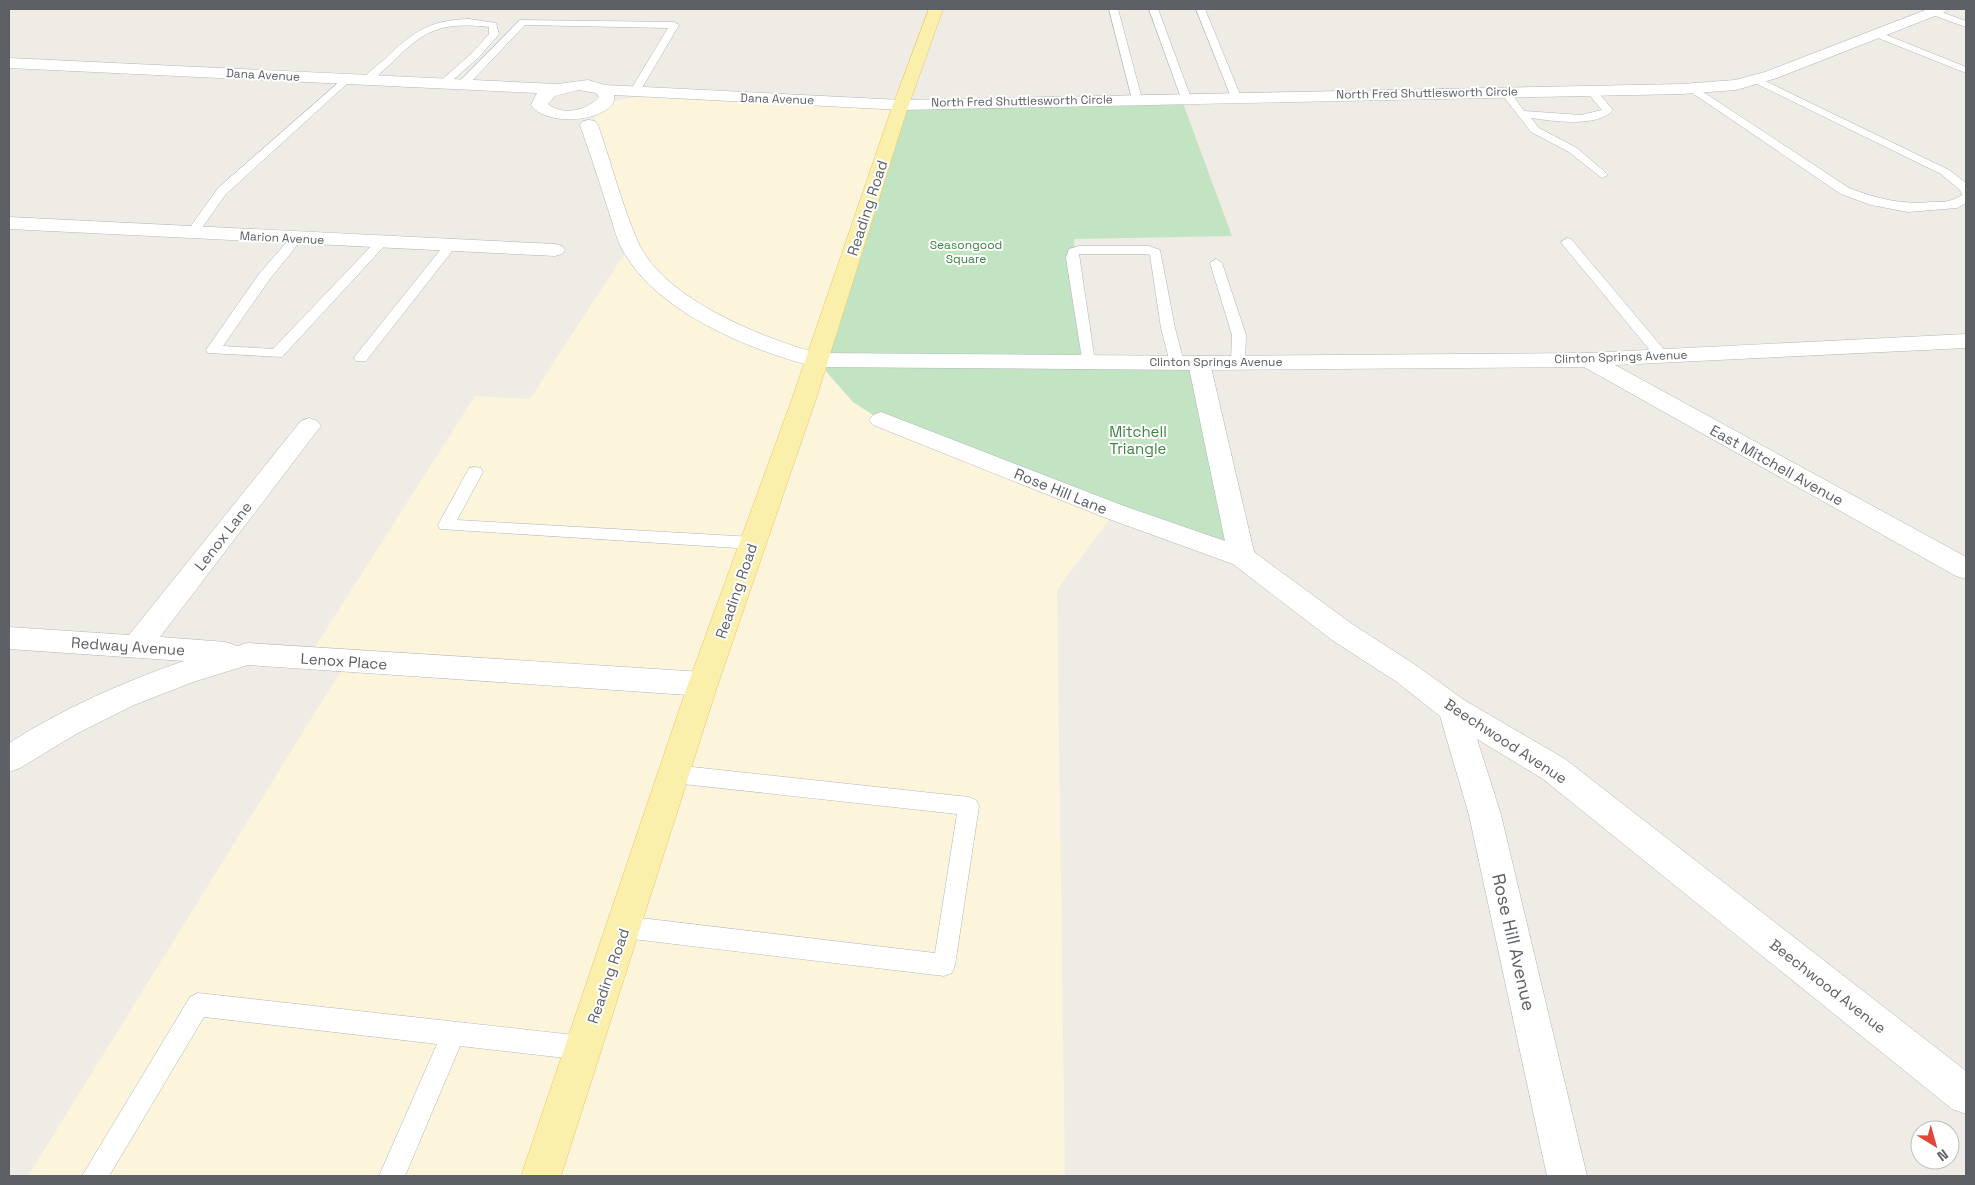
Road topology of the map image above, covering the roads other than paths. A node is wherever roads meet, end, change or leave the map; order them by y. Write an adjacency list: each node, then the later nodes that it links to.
1 (936, 9): 26 (main road, Reading Road)
2 (1113, 9): 24 (lane)
3 (1154, 9): 23 (lane)
4 (1200, 9): 22 (lane)
5 (1936, 10): 6 (lane); 7 (street, North Fred Shuttlesworth Circle)
6 (1966, 24)
7 (1876, 34): 9 (lane); 12 (street, North Fred Shuttlesworth Circle)
8 (9, 63): 10 (street, Dana Avenue)
9 (1966, 70)
10 (346, 79): 11 (street, Dana Avenue); 33 (lane)
11 (368, 80): 13 (street, Dana Avenue); 13 (lane)
12 (1755, 80): 16 (street, North Fred Shuttlesworth Circle); 30 (lane)
13 (442, 84): 14 (street, Dana Avenue)
14 (462, 85): 15 (street, Dana Avenue); 19 (lane)
15 (516, 87): 17 (street, Dana Avenue); 25 (street, Dana Avenue)
16 (1690, 88): 18 (street, North Fred Shuttlesworth Circle); 31 (lane)
17 (557, 89): 25 (street); 27 (street)
18 (1591, 90): 20 (street, North Fred Shuttlesworth Circle); 28 (lane)
19 (635, 91): 21 (street, Dana Avenue); 27 (street, Dana Avenue)
20 (1505, 92): 22 (street, North Fred Shuttlesworth Circle); 28 (lane)
21 (653, 94): 26 (street, Dana Avenue); 27 (street, Dana Avenue)
22 (1236, 97): 23 (street, North Fred Shuttlesworth Circle)
23 (1186, 98): 24 (street, North Fred Shuttlesworth Circle)
24 (1137, 99): 26 (street, North Fred Shuttlesworth Circle)
25 (540, 101): 27 (street, Dana Avenue)
26 (901, 105): 43 (main road, Reading Road)
27 (598, 107): 43 (street, Clinton Springs Avenue)
28 (1522, 114): 29 (lane)
29 (1602, 176)
30 (1966, 193)
31 (1966, 198)
32 (9, 223): 33 (street, Marion Avenue)
33 (192, 233): 34 (street, Marion Avenue)
34 (297, 238): 36 (street, Marion Avenue); 36 (lane)
35 (1566, 242): 41 (lane)
36 (381, 243): 37 (street, Marion Avenue)
37 (449, 247): 38 (street, Marion Avenue); 42 (lane)
38 (555, 250)
39 (1216, 263): 46 (lane)
40 (1966, 341): 41 (street, Clinton Springs Avenue)
41 (1662, 356): 44 (street, Clinton Springs Avenue)
42 (362, 358)
43 (816, 360): 45 (street, Clinton Springs Avenue); 51 (main road, Reading Road)
44 (1588, 360): 46 (street, Clinton Springs Avenue); 53 (street, East Mitchell Avenue)
45 (1088, 362): 47 (street, Clinton Springs Avenue); 47 (lane)
46 (1238, 362): 47 (street, Clinton Springs Avenue)
47 (1188, 363): 52 (street)
48 (881, 420): 52 (street, Rose Hill Lane)
49 (309, 426): 55 (street, Lenox Lane)
50 (475, 472): 51 (lane)
51 (753, 543): 57 (main road, Reading Road)
52 (1242, 557): 58 (street, Beechwood Avenue)
53 (1966, 569)
54 (9, 638): 55 (street, Redway Avenue)
55 (136, 647): 56 (street, Redway Avenue)
56 (248, 654): 57 (street, Lenox Place); 59 (street, Lenox Place)
57 (703, 684): 60 (main road, Reading Road)
58 (1453, 709): 64 (street, Beechwood Avenue); 68 (street, Rose Hill Avenue)
59 (9, 759)
60 (674, 774): 61 (main road, Reading Road); 61 (lane)
61 (624, 927): 63 (main road, Reading Road)
62 (454, 1033): 63 (lane); 65 (lane); 66 (lane)
63 (583, 1048): 67 (main road, Reading Road)
64 (1966, 1095)
65 (95, 1176)
66 (392, 1176)
67 (541, 1176)
68 (1567, 1176)

